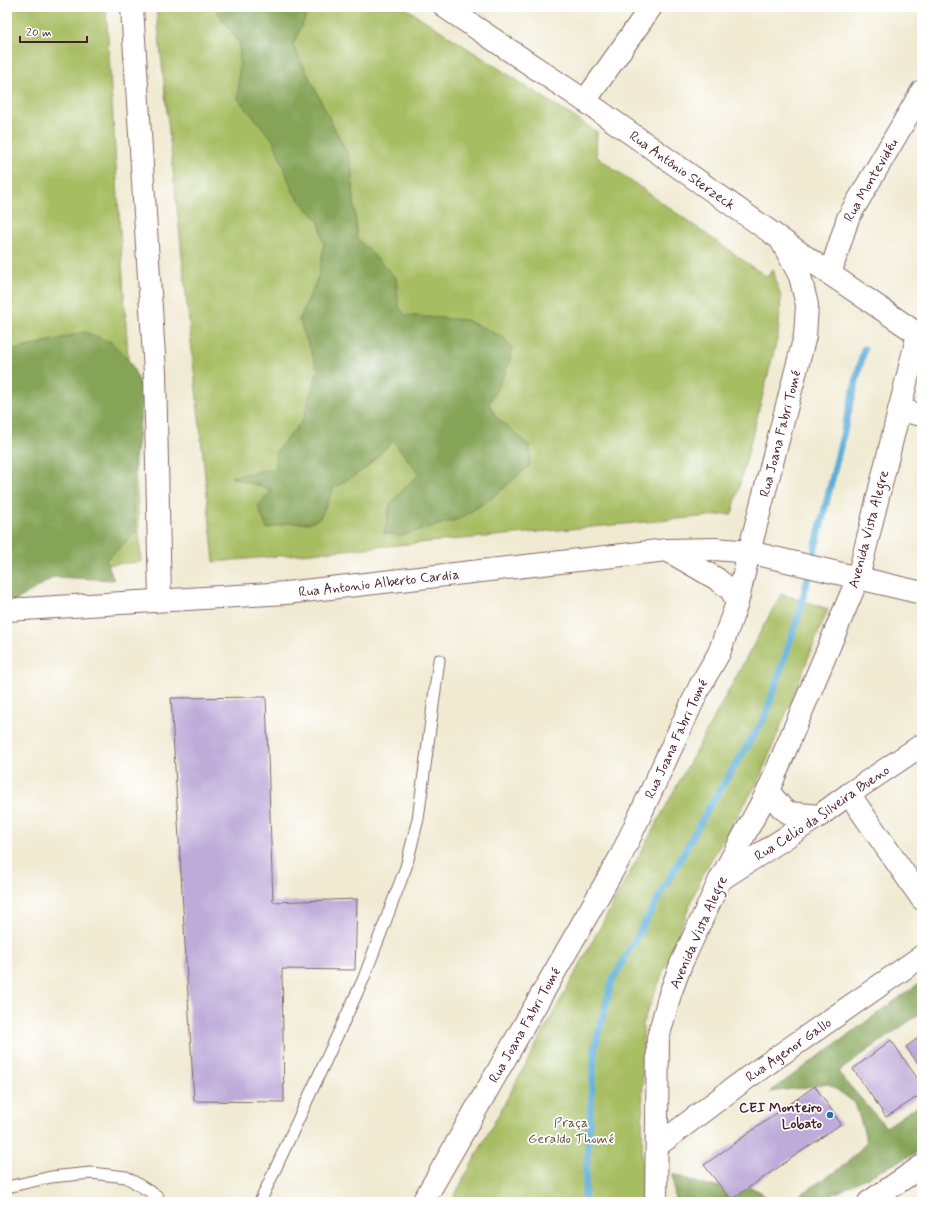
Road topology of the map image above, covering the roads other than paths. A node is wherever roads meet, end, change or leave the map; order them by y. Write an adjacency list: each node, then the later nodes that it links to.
1 (132, 7): 15 (street)
2 (445, 7): 5 (street, Rua Antônio Sterzeck)
3 (651, 7): 5 (street)
4 (922, 91): 7 (street, Rua Montevidéu)
5 (585, 101): 6 (street, Rua Antônio Sterzeck)
6 (781, 239): 7 (street, Rua Antônio Sterzeck); 12 (street, Rua Joana Fabri Tomé)
7 (830, 274): 8 (street, Rua Antônio Sterzeck)
8 (920, 330): 9 (street, Avenida Vista Alegre)
9 (899, 410): 10 (street); 13 (street, Avenida Vista Alegre)
10 (922, 415)
11 (667, 550): 12 (street, Rua Antonio Alberto Cardia); 15 (street, Rua Antonio Alberto Cardia); 16 (street)
12 (749, 552): 13 (street, Rua Antonio Alberto Cardia); 16 (street, Rua Joana Fabri Tomé)
13 (848, 576): 14 (street, Rua Antonio Alberto Cardia); 20 (street, Avenida Vista Alegre)
14 (922, 593)
15 (160, 600): 17 (street, Rua Antonio Alberto Cardia)
16 (737, 603): 31 (street, Rua Joana Fabri Tomé)
17 (7, 610)
18 (439, 660): 30 (lane)
19 (922, 745): 21 (street, Rua Celio da Silveira Bueno)
20 (768, 791): 22 (street); 23 (street, Avenida Vista Alegre)
21 (849, 794): 22 (street, Rua Celio da Silveira Bueno); 24 (street)
22 (819, 816): 23 (street, Rua Celio da Silveira Bueno)
23 (720, 880): 26 (street, Avenida Vista Alegre)
24 (922, 898)
25 (922, 956): 26 (street, Rua Agenor Gallo)
26 (657, 1146): 32 (street, Avenida Vista Alegre)
27 (922, 1166): 33 (street)
28 (7, 1187): 29 (lane)
29 (160, 1202)
30 (260, 1202)
31 (423, 1202)
32 (656, 1202)
33 (869, 1202)

